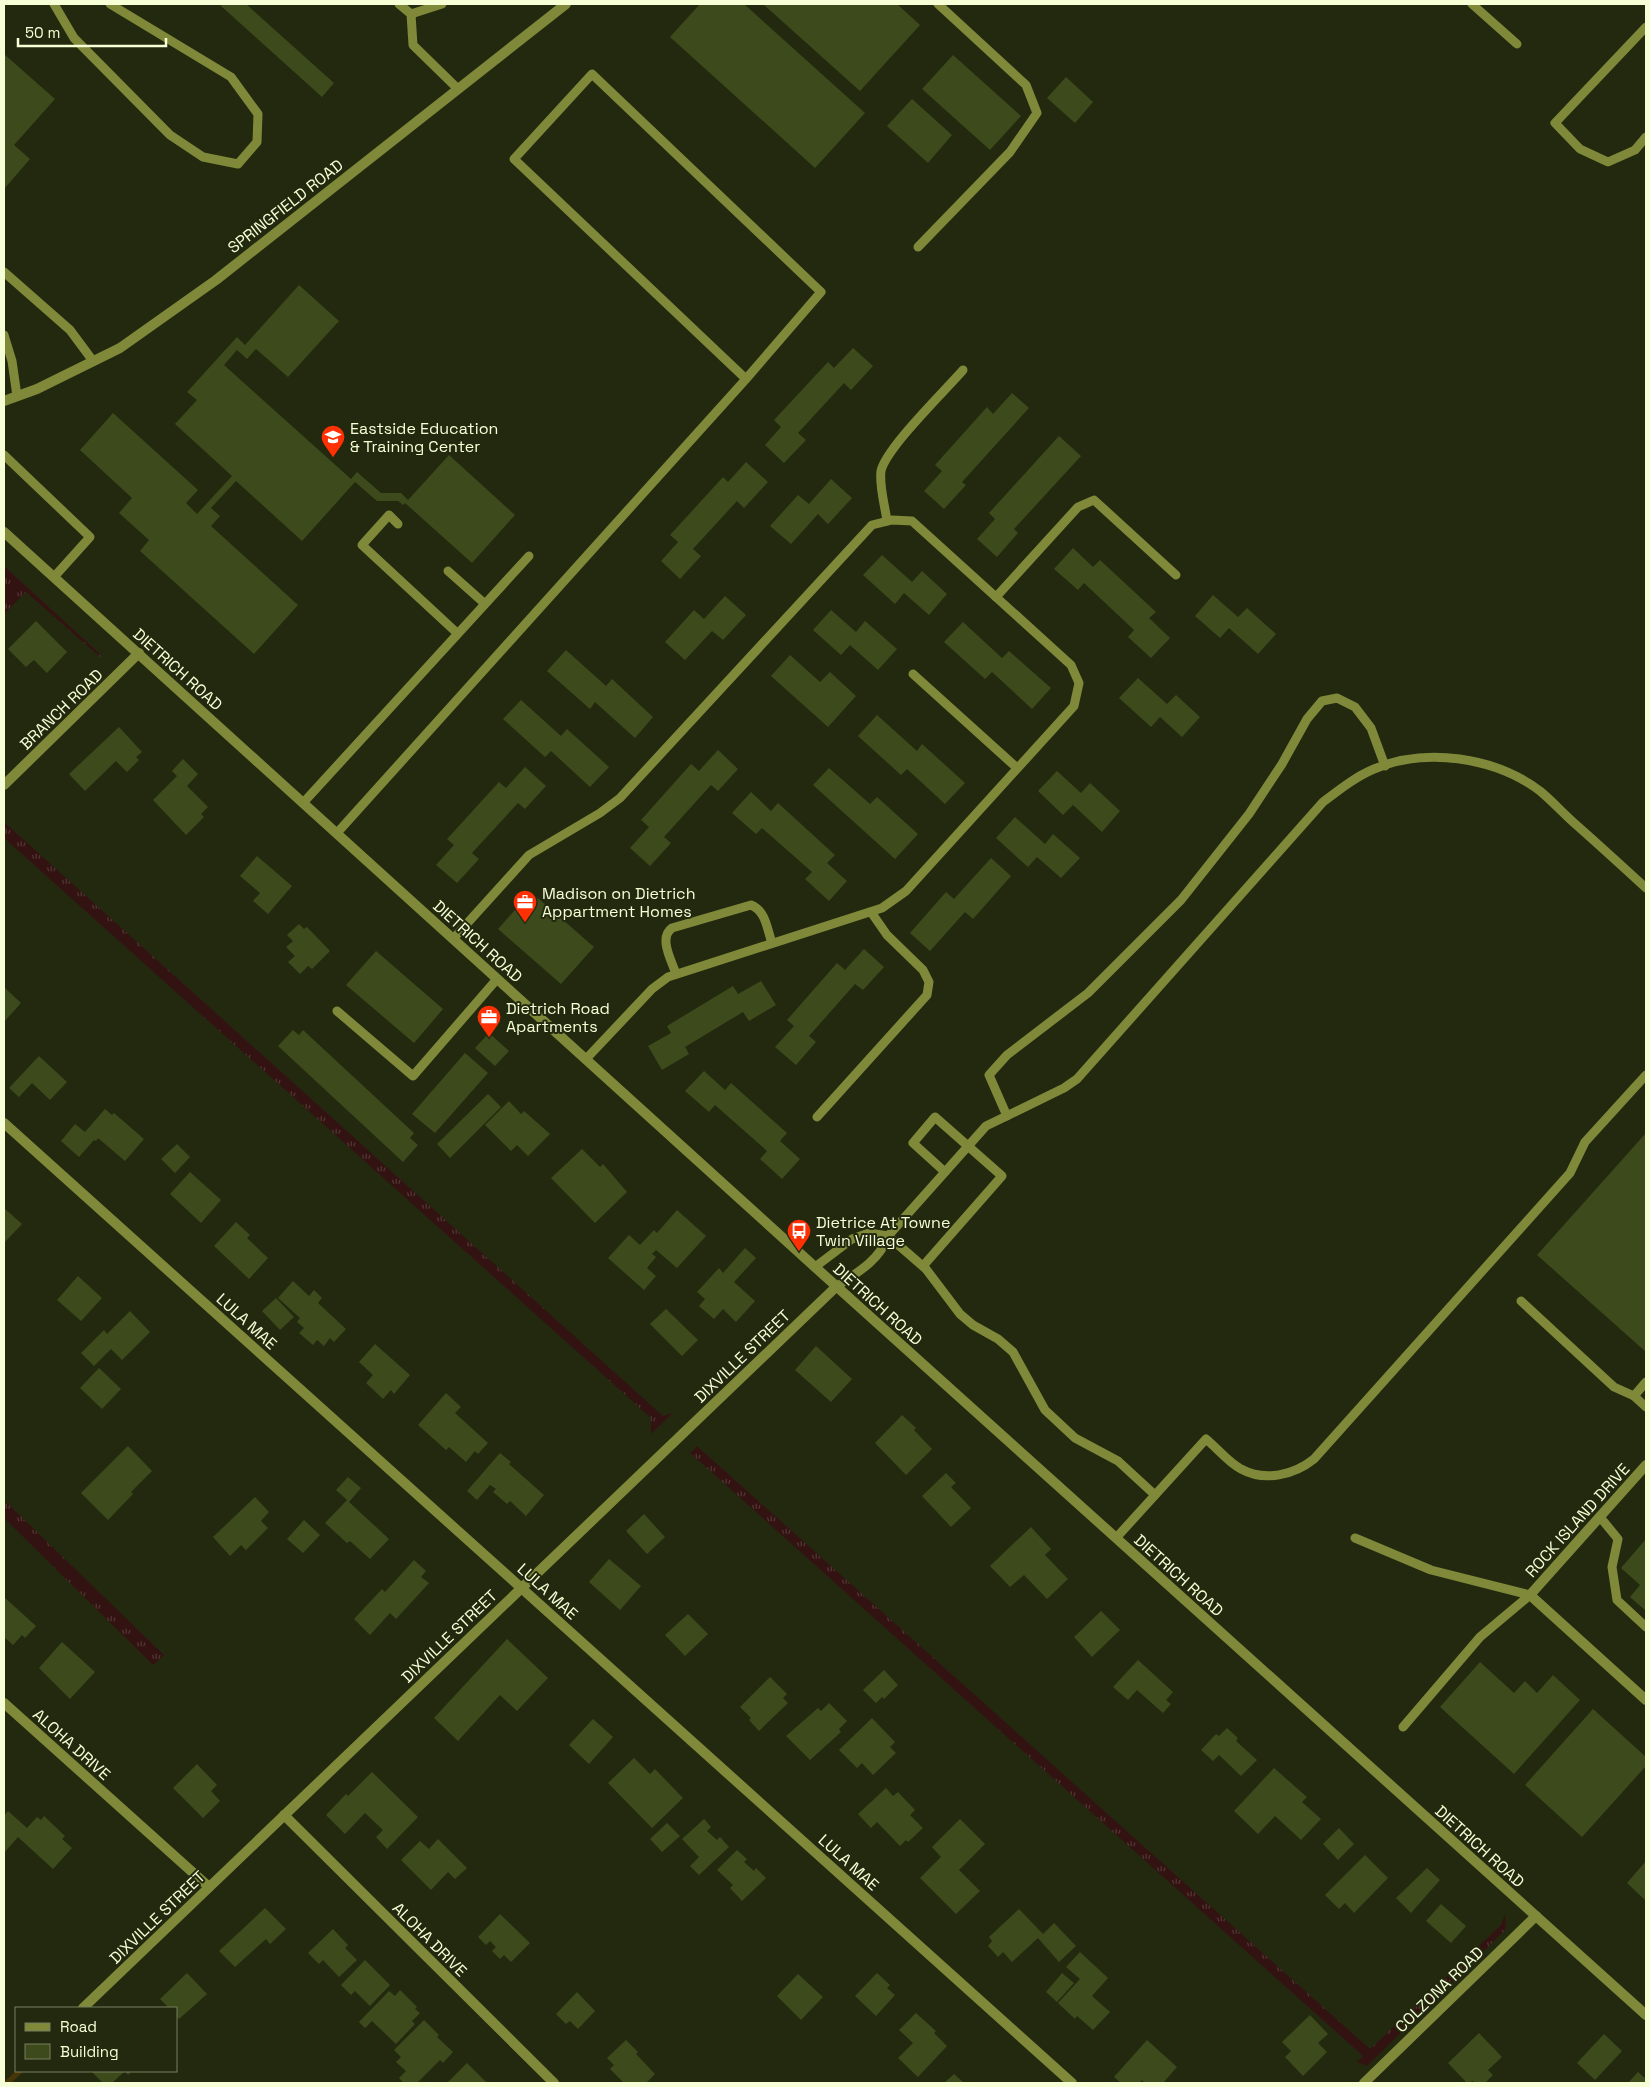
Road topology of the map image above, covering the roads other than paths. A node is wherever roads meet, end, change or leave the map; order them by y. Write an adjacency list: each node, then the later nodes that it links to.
1 (54, 4): 2 (lane)
2 (110, 4)
3 (398, 4): 8 (lane)
4 (442, 4): 8 (lane)
5 (566, 4): 11 (street, SPRINGFIELD ROAD)
6 (938, 4): 13 (lane)
7 (1472, 4): 10 (lane)
8 (411, 14): 11 (lane)
9 (1646, 27): 12 (lane)
10 (1517, 44)
11 (458, 89): 16 (street, SPRINGFIELD ROAD)
12 (1646, 137)
13 (918, 247)
14 (4, 272): 16 (lane)
15 (4, 335): 19 (lane)
16 (93, 361): 19 (street, SPRINGFIELD ROAD)
17 (963, 370): 22 (lane)
18 (746, 379): 18 (lane); 38 (lane)
19 (18, 396): 20 (street, SPRINGFIELD ROAD)
20 (4, 401)
21 (4, 455): 28 (lane)
22 (887, 521): 29 (lane); 41 (lane)
23 (398, 524): 31 (lane)
24 (4, 532): 28 (street, DIETRICH ROAD)
25 (529, 556): 30 (lane)
26 (448, 570): 30 (lane)
27 (1176, 575): 29 (lane)
28 (54, 577): 32 (street, DIETRICH ROAD)
29 (996, 598): 35 (lane)
30 (484, 603): 31 (lane)
31 (457, 634): 37 (lane)
32 (139, 653): 36 (street, BRANCH ROAD); 37 (street, DIETRICH ROAD)
33 (913, 674): 35 (lane)
34 (1385, 766): 39 (lane); 48 (lane); 48 (lane)
35 (1017, 768): 40 (lane)
36 (4, 785)
37 (303, 803): 38 (street, DIETRICH ROAD)
38 (337, 833): 41 (street, DIETRICH ROAD)
39 (1646, 888)
40 (872, 912): 42 (lane); 49 (lane)
41 (453, 939): 44 (street, DIETRICH ROAD)
42 (772, 944): 43 (lane); 43 (lane)
43 (676, 974): 46 (lane)
44 (497, 979): 45 (lane); 46 (street, DIETRICH ROAD)
45 (337, 1011)
46 (586, 1059): 55 (street, DIETRICH ROAD)
47 (1646, 1075): 62 (lane)
48 (1007, 1116): 51 (lane)
49 (817, 1117)
50 (4, 1123): 66 (street, LULA MAE)
51 (968, 1146): 52 (lane); 52 (lane); 54 (lane)
52 (945, 1172): 53 (lane)
53 (888, 1236): 54 (lane); 55 (lane); 56 (lane)
54 (923, 1266): 62 (lane)
55 (815, 1267): 56 (street, DIETRICH ROAD)
56 (837, 1286): 64 (street, DIETRICH ROAD); 66 (street, DIXVILLE STREET)
57 (1522, 1301): 59 (lane)
58 (1646, 1382): 59 (lane)
59 (1634, 1396): 60 (lane)
60 (1646, 1407)
61 (1646, 1464): 63 (street, ROCK ISLAND DRIVE)
62 (1155, 1495): 64 (lane)
63 (1600, 1517): 67 (street, ROCK ISLAND DRIVE); 68 (lane)
64 (1116, 1538): 74 (street, DIETRICH ROAD)
65 (1356, 1538): 67 (lane)
66 (522, 1587): 72 (street, DIXVILLE STREET); 78 (street, LULA MAE)
67 (1530, 1595): 69 (street); 71 (lane)
68 (1646, 1627)
69 (1646, 1700)
70 (4, 1703): 73 (street, ALOHA DRIVE)
71 (1403, 1727)
72 (284, 1815): 73 (street, DIXVILLE STREET); 77 (street, ALOHA DRIVE)
73 (209, 1887): 75 (street, DIXVILLE STREET)
74 (1536, 1916): 76 (street, DIETRICH ROAD); 79 (street, COLZONA ROAD)
75 (84, 2007)
76 (1646, 2015)
77 (554, 2083)
78 (1072, 2083)
79 (1364, 2083)

